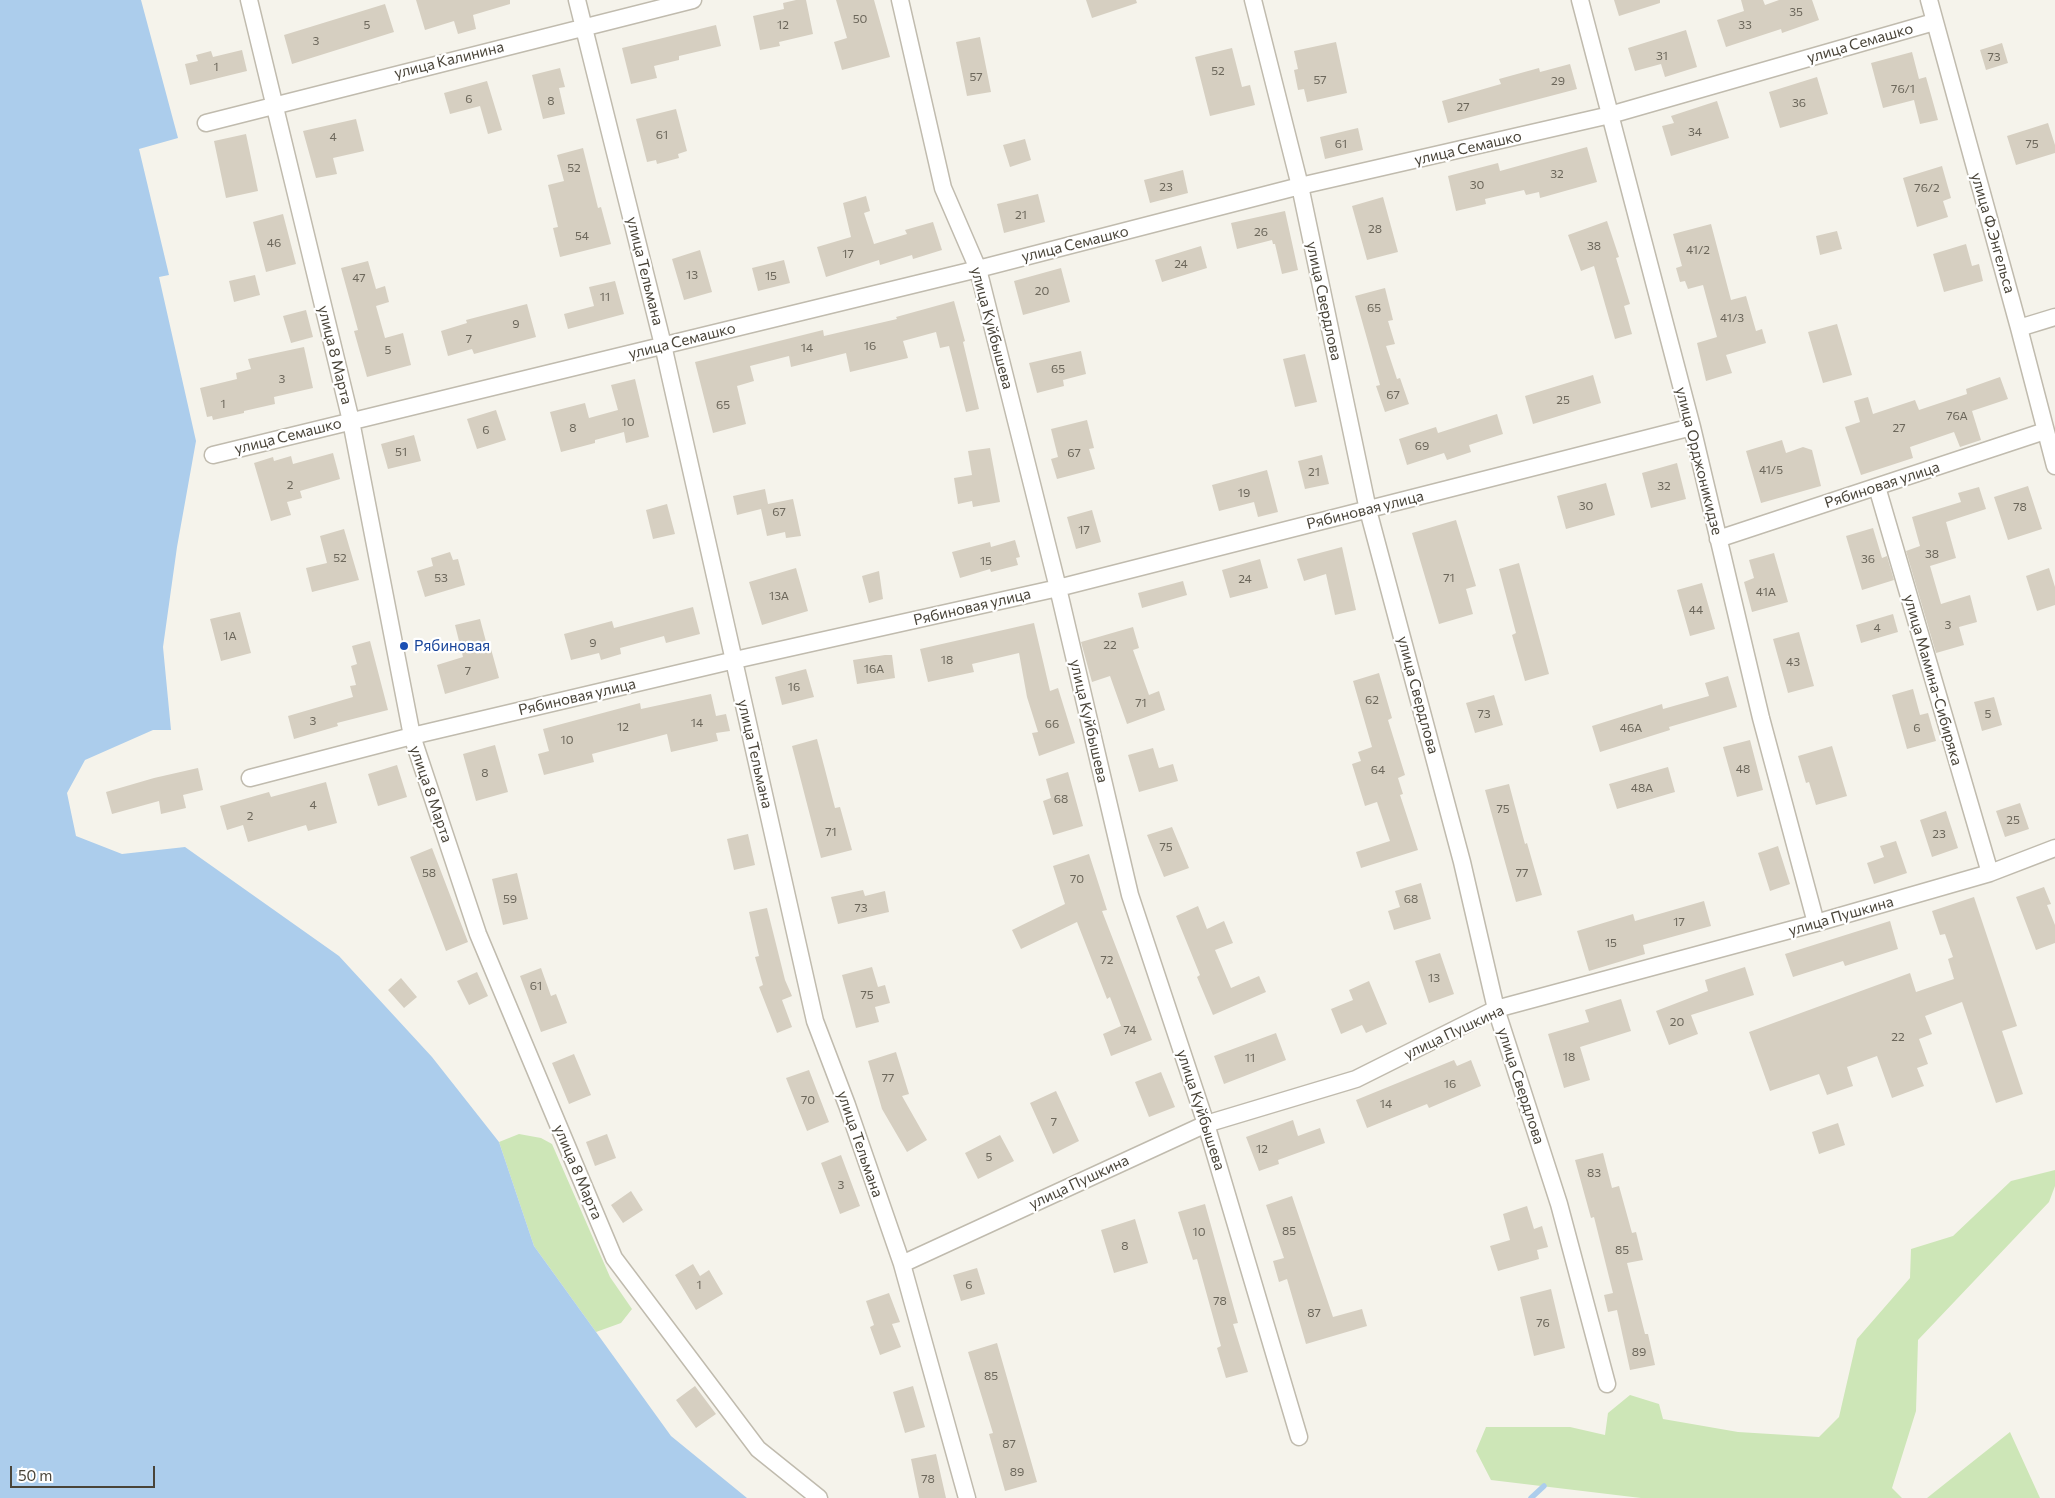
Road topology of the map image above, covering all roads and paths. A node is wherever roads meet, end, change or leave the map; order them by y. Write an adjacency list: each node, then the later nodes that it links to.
1 (249, 0): 10 (street, улица 8 Марта)
2 (576, 0): 9 (street, улица Тельмана)
3 (694, 0): 9 (street, улица Калинина)
4 (900, 0): 14 (street, улица Куйбышева)
5 (1253, 0): 13 (street, улица Свердлова)
6 (1580, 0): 11 (street, улица Орджоникидзе)
7 (1929, 0): 8 (street, улица Ф.Энгельса)
8 (1934, 22): 11 (street, улица Семашко); 16 (street, улица Ф.Энгельса)
9 (584, 27): 10 (street, улица Калинина); 17 (street, улица Тельмана)
10 (275, 104): 12 (street, улица Калинина); 18 (street, улица 8 Марта)
11 (1610, 116): 13 (street, улица Семашко); 19 (street, улица Орджоникидзе)
12 (206, 123)
13 (1300, 186): 14 (street, улица Семашко); 24 (street, улица Свердлова)
14 (978, 269): 17 (street, улица Семашко); 26 (street, улица Куйбышева)
15 (2055, 317): 16 (street)
16 (2019, 328): 20 (street, улица Ф.Энгельса)
17 (663, 345): 18 (street, улица Семашко); 27 (street, улица Тельмана)
18 (351, 421): 21 (street, улица Семашко); 28 (street, улица 8 Марта)
19 (1692, 427): 24 (street, Рябиновая улица); 25 (street, улица Орджоникидзе)
20 (2045, 431): 22 (street, улица Ф.Энгельса); 23 (street, Рябиновая улица)
21 (213, 455)
22 (2055, 466)
23 (1877, 487): 25 (street, Рябиновая улица); 31 (street, улица Мамина-Сибиряка)
24 (1368, 510): 26 (street, Рябиновая улица); 33 (street, улица Свердлова)
25 (1718, 539): 32 (street, улица Орджоникидзе)
26 (1058, 588): 27 (street, Рябиновая улица); 34 (street, улица Куйбышева)
27 (734, 660): 28 (street, Рябиновая улица); 35 (street, улица Тельмана)
28 (412, 736): 29 (street, Рябиновая улица); 38 (street, улица 8 Марта)
29 (250, 778)
30 (2055, 848): 31 (street, улица Пушкина)
31 (1990, 873): 32 (street, улица Пушкина)
32 (1816, 923): 33 (street, улица Пушкина)
33 (1496, 1009): 34 (street, улица Пушкина); 36 (street, улица Свердлова)
34 (1206, 1124): 35 (street, улица Пушкина); 37 (street, улица Куйбышева)
35 (902, 1264): 39 (street, улица Тельмана)
36 (1607, 1384)
37 (1299, 1437)
38 (819, 1498)
39 (967, 1498)

